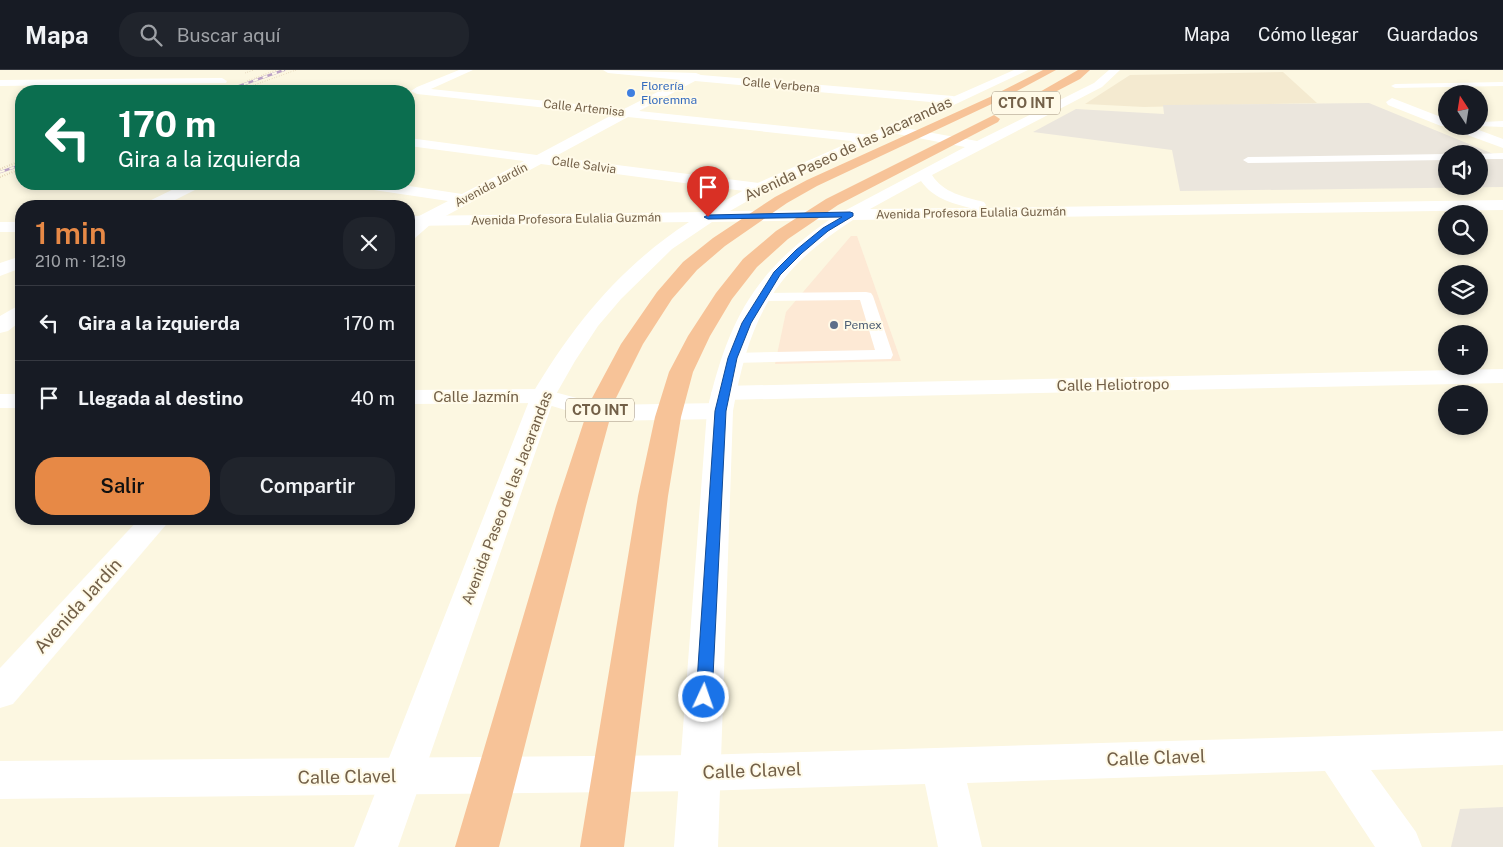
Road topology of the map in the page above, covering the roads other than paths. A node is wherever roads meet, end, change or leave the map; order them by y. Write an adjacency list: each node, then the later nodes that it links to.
1 (44, 70): 12 (street)
2 (468, 70): 16 (street)
3 (608, 70): 9 (street, Calle Verbena)
4 (708, 70): 9 (street, Avenida Jardín)
5 (1023, 70): 18 (street, Avenida Paseo de las Jacarandas / CTO INT)
6 (1051, 70): 69 (highway, CTO INT)
7 (1085, 70): 27 (highway, CTO INT)
8 (1115, 70): 27 (street, CTO INT)
9 (694, 78): 15 (street, Calle Verbena); 20 (street, Avenida Jardín)
10 (850, 80): 15 (street)
11 (222, 81): 12 (street)
12 (4, 84)
13 (1503, 84): 14 (lane)
14 (1395, 86)
15 (837, 90): 18 (street, Calle Verbena)
16 (415, 92)
17 (415, 93): 20 (street, Calle Artemisa)
18 (953, 100): 24 (street, Avenida Paseo de las Jacarandas / CTO INT)
19 (1392, 102): 21 (street)
20 (629, 113): 26 (street, Calle Artemisa); 33 (street, Avenida Jardín)
21 (1438, 119)
22 (1503, 124): 23 (lane)
23 (1488, 125)
24 (891, 129): 26 (street, Avenida Paseo de las Jacarandas / CTO INT); 27 (street)
25 (1481, 135): 28 (street)
26 (870, 139): 36 (street, Avenida Paseo de las Jacarandas / CTO INT)
27 (973, 139): 35 (street, CTO INT); 70 (highway, CTO INT)
28 (1500, 142)
29 (415, 143): 33 (street, Calle Salvia)
30 (1488, 156): 31 (lane)
31 (1503, 156)
32 (1438, 157): 34 (lane)
33 (541, 159): 36 (street, Calle Salvia); 39 (street, Avenida Jardín)
34 (1248, 160)
35 (924, 174): 42 (street); 43 (street, CTO INT)
36 (758, 188): 44 (street, Avenida Paseo de las Jacarandas / CTO INT)
37 (184, 190): 40 (street)
38 (406, 190): 39 (street)
39 (464, 199): 45 (street, Avenida Jardín)
40 (163, 200)
41 (1503, 205): 42 (street, Avenida Profesora Eulalia Guzmán)
42 (1012, 212): 43 (street, Avenida Profesora Eulalia Guzmán)
43 (850, 214): 44 (street, Avenida Profesora Eulalia Guzmán); 50 (street, CTO INT)
44 (708, 217): 45 (street, Avenida Profesora Eulalia Guzmán); 55 (street, Avenida Paseo de las Jacarandas / CTO INT)
45 (417, 220)
46 (15, 227): 47 (street)
47 (0, 228)
48 (15, 264): 49 (street)
49 (0, 270)
50 (761, 297): 53 (street, CTO INT); 53 (lane)
51 (15, 316): 52 (street)
52 (0, 326)
53 (732, 358): 59 (street, CTO INT)
54 (1503, 376): 59 (street, Calle Heliotropo)
55 (543, 396): 56 (street, Calle Jazmín); 59 (street, Calle Jazmín); 66 (street, Avenida Paseo de las Jacarandas / CTO INT)
56 (415, 397)
57 (0, 401): 58 (street)
58 (15, 401)
59 (722, 402): 65 (street, CTO INT)
60 (151, 525): 61 (street, Avenida Jardín)
61 (0, 693)
62 (1503, 748): 63 (street, Calle Clavel)
63 (1336, 753): 64 (street, Calle Clavel); 73 (street)
64 (942, 764): 65 (street, Calle Clavel); 72 (street)
65 (700, 773): 66 (street, Calle Clavel); 71 (street, CTO INT)
66 (402, 776): 67 (street, Calle Clavel); 68 (street, Avenida Paseo de las Jacarandas / CTO INT)
67 (0, 780)
68 (376, 847)
69 (477, 847)
70 (602, 847)
71 (696, 847)
72 (960, 847)
73 (1400, 847)

